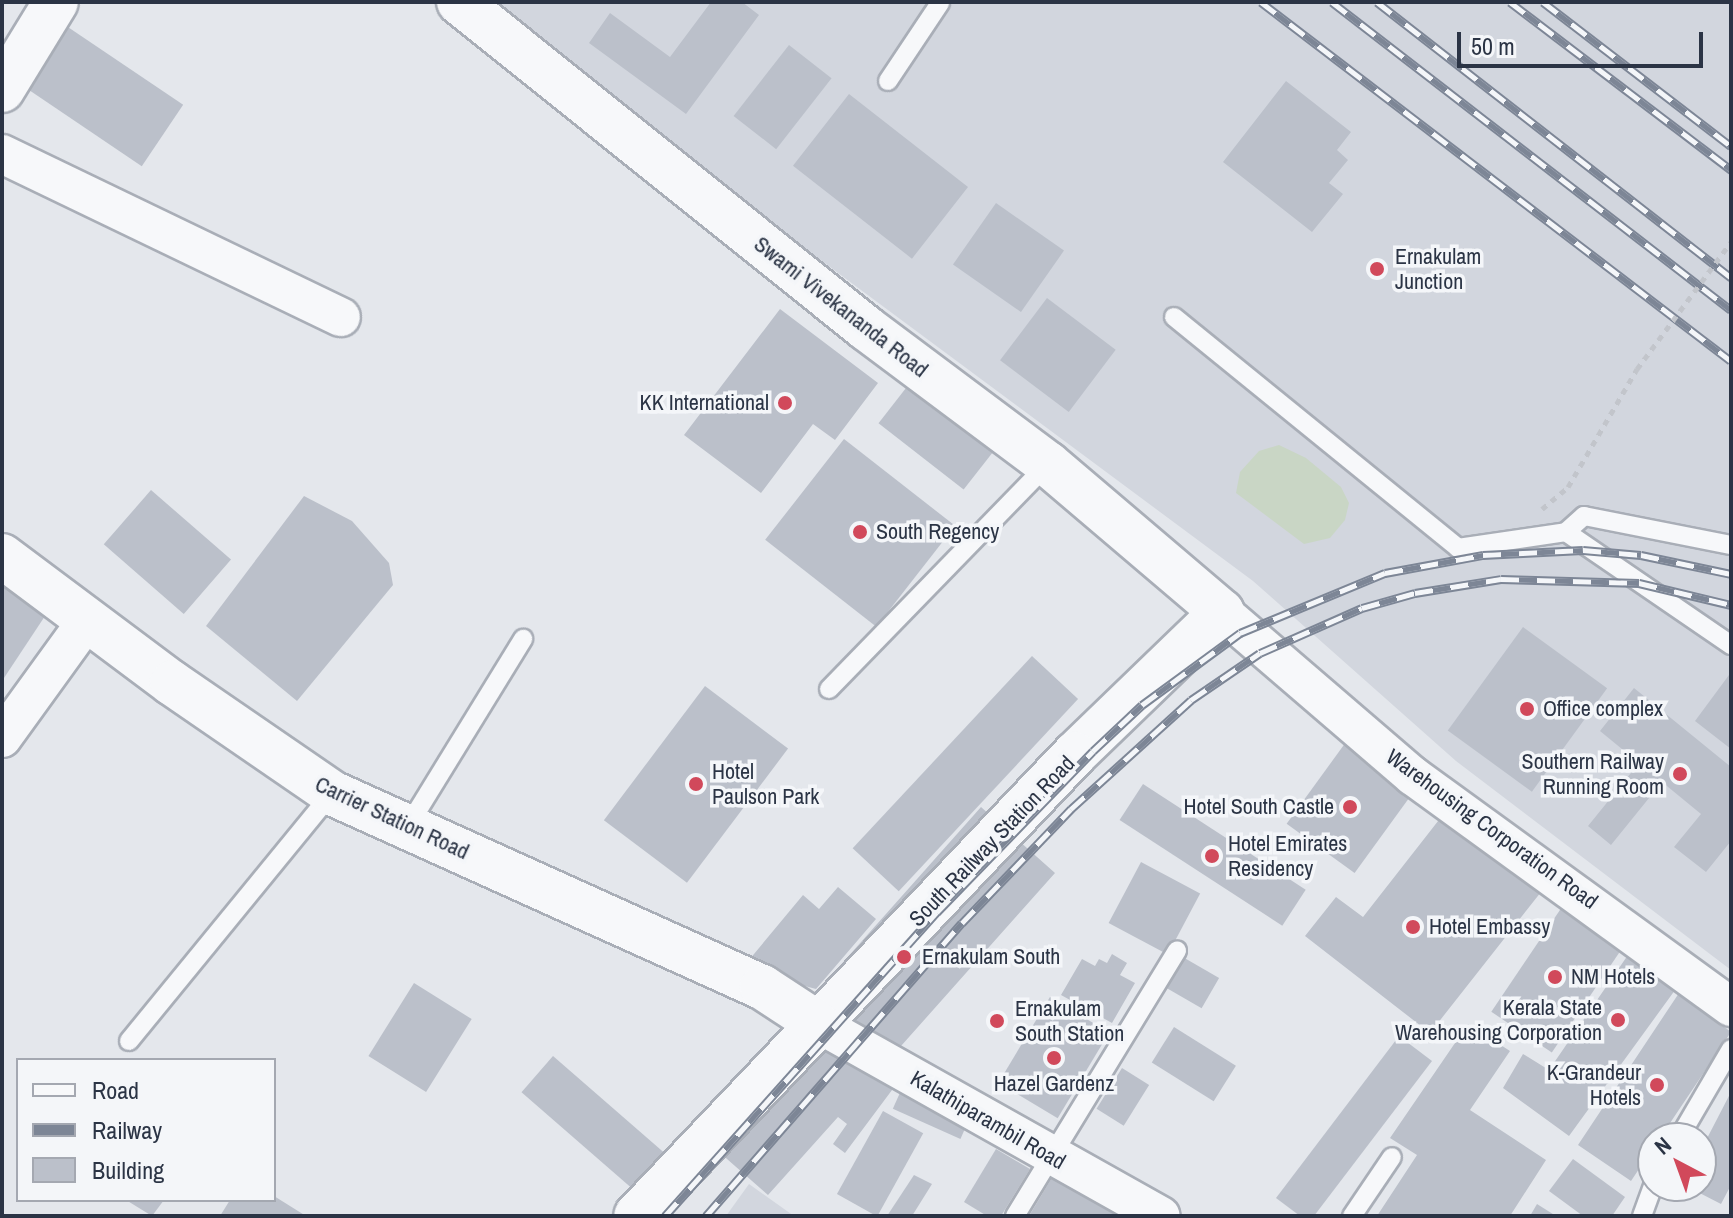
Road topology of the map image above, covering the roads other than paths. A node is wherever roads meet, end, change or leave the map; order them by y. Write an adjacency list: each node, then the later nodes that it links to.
1 (56, 2): 5 (street)
2 (459, 2): 9 (street, Swami Vivekananda Road)
3 (940, 3): 4 (lane)
4 (888, 81)
5 (2, 90)
6 (2, 154): 7 (street)
7 (341, 317)
8 (1174, 317): 10 (lane)
9 (1048, 464): 13 (street, Swami Vivekananda Road); 17 (lane)
10 (1566, 532): 11 (lane); 16 (lane)
11 (1730, 545)
12 (2, 556): 14 (street, Carrier Station Road)
13 (1222, 612): 22 (street, Warehousing Corporation Road); 23 (street, South Railway Station Road)
14 (88, 619): 18 (street); 19 (street, Carrier Station Road)
15 (523, 639): 20 (lane)
16 (1731, 645)
17 (829, 689)
18 (2, 738)
19 (332, 793): 20 (street, Carrier Station Road); 24 (lane)
20 (408, 826): 23 (street, Carrier Station Road)
21 (1177, 951): 27 (lane)
22 (1731, 1007)
23 (817, 1023): 27 (street, Kalathiparambil Road); 29 (street, South Railway Station Road)
24 (129, 1041)
25 (1731, 1049): 26 (lane)
26 (1688, 1122)
27 (1052, 1156): 30 (lane); 31 (street, Kalathiparambil Road)
28 (1392, 1157): 32 (lane)
29 (636, 1216)
30 (1015, 1216)
31 (1161, 1216)
32 (1352, 1216)

